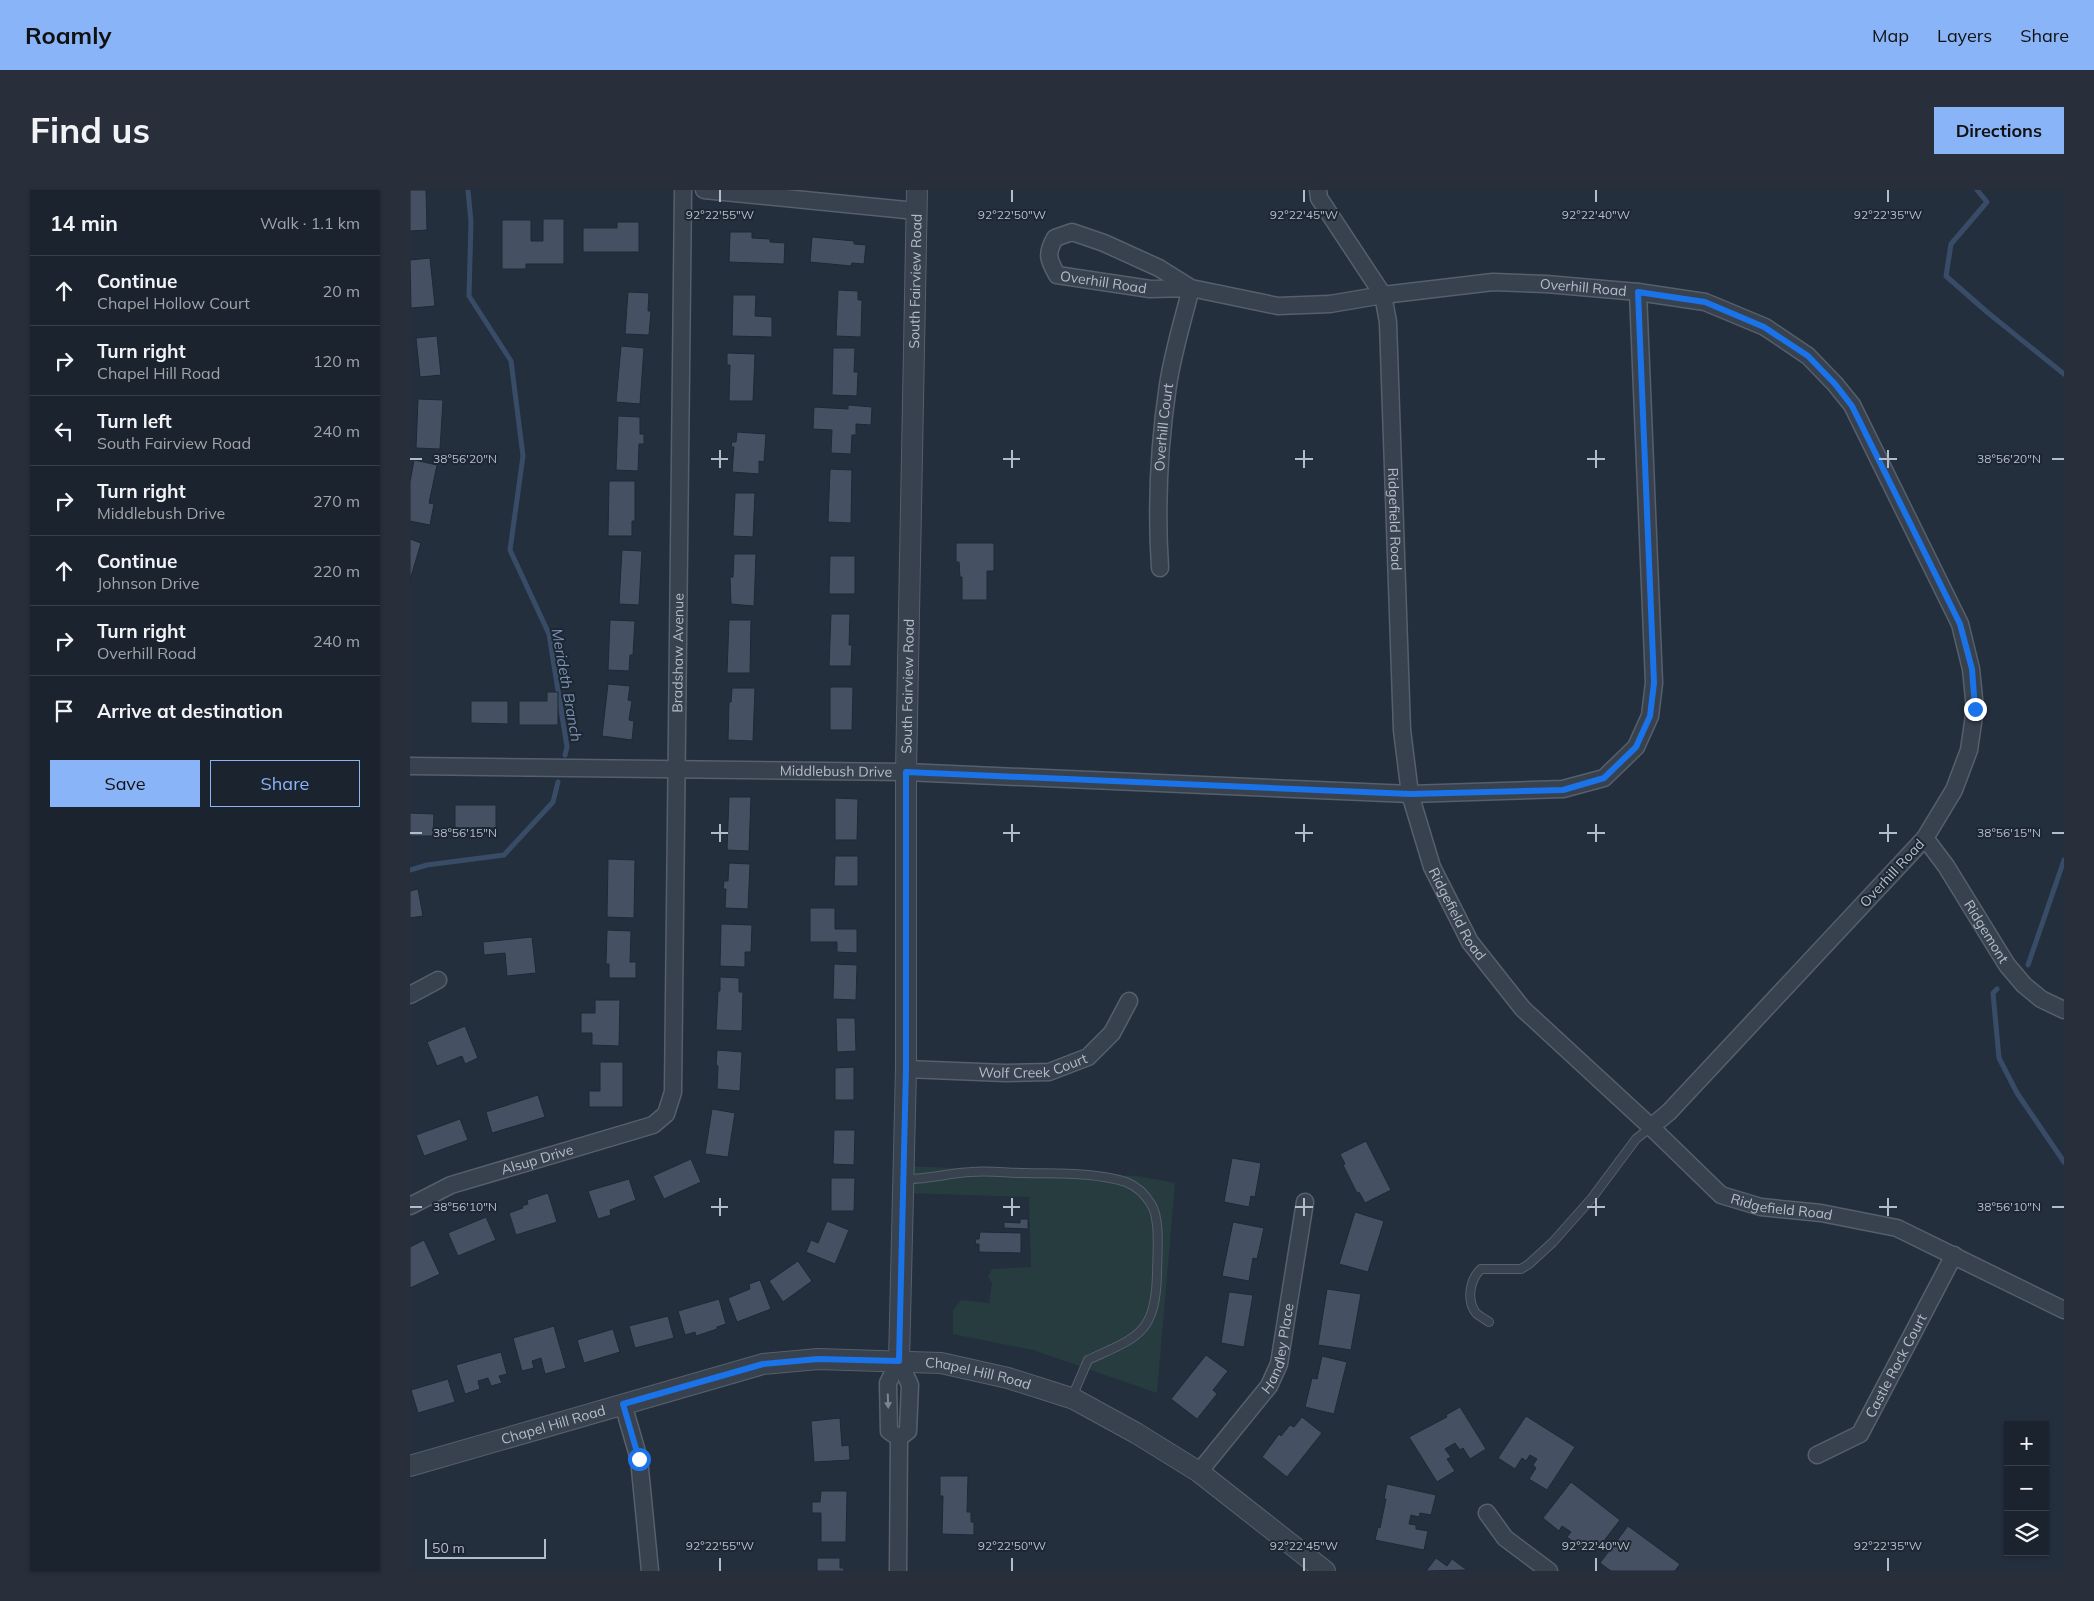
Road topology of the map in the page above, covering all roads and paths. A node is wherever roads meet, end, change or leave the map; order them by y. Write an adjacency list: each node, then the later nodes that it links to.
1 (683, 190): 11 (street, Bradshaw Avenue)
2 (704, 190): 5 (street)
3 (916, 190): 5 (street, South Fairview Road)
4 (1318, 190): 8 (street, Ridgefield Road)
5 (916, 211): 12 (street, South Fairview Road)
6 (1191, 288): 6 (street, Overhill Road); 8 (street, Overhill Road); 9 (street, Overhill Court)
7 (1638, 292): 8 (street, Overhill Road); 13 (street, Middlebush Drive); 14 (street, Overhill Road)
8 (1383, 294): 13 (street, Ridgefield Road)
9 (1160, 568)
10 (410, 766): 11 (street, Middlebush Drive)
11 (676, 770): 12 (street, Middlebush Drive); 20 (street, Bradshaw Avenue)
12 (906, 772): 13 (street, Middlebush Drive); 19 (street, South Fairview Road)
13 (1410, 794): 21 (street, Ridgefield Road)
14 (1925, 838): 18 (street, Ridgemont); 21 (street, Overhill Road)
15 (438, 980): 16 (street)
16 (410, 994)
17 (1128, 1001): 19 (street, Wolf Creek Court)
18 (2064, 1010)
19 (906, 1069): 22 (street, South Fairview Road)
20 (666, 1114): 24 (street, Alsup Drive)
21 (1651, 1127): 25 (street, Ridgefield Road); 27 (lane)
22 (904, 1179): 28 (street, South Fairview Road); 29 (lane)
23 (1305, 1202): 33 (street, Handley Place)
24 (410, 1206)
25 (1954, 1255): 26 (street, Ridgefield Road); 31 (street, Castle Rock Court)
26 (2064, 1310)
27 (1489, 1322)
28 (899, 1361): 29 (street, Chapel Hill Road); 30 (street, Chapel Hill Road); 36 (street)
29 (1072, 1399): 33 (street, Chapel Hill Road)
30 (623, 1404): 32 (street, Chapel Hill Road); 35 (street)
31 (1817, 1455)
32 (410, 1466)
33 (1199, 1472): 37 (street, Chapel Hill Road)
34 (1487, 1513): 38 (street)
35 (650, 1571)
36 (898, 1571)
37 (1325, 1571)
38 (1548, 1571)

